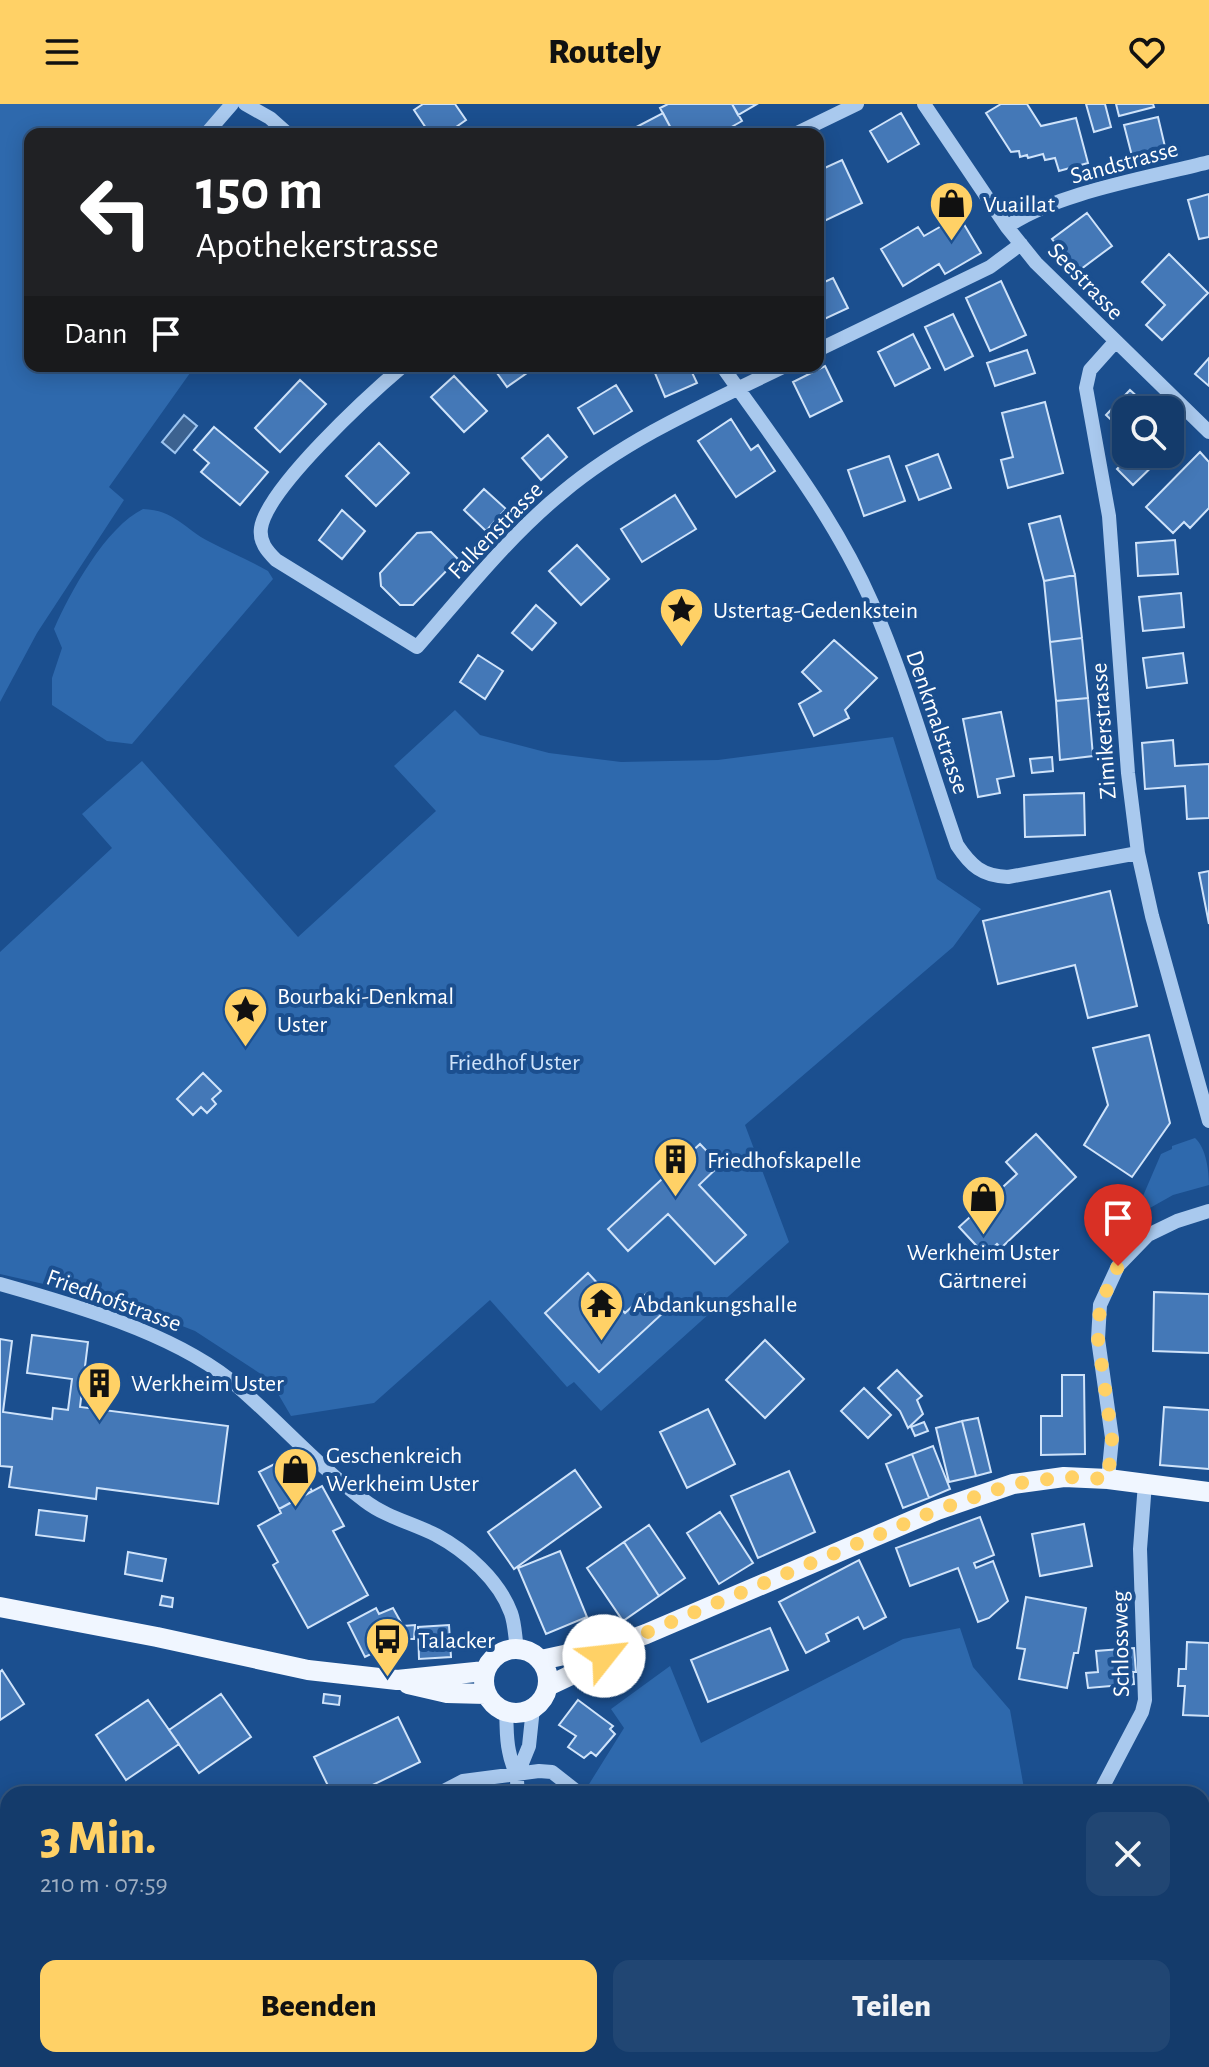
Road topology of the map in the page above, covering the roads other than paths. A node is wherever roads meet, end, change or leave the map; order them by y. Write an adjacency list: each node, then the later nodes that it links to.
1 (232, 104): 5 (street)
2 (245, 104): 6 (street)
3 (857, 104): 7 (street)
4 (924, 104): 9 (street, Seestrasse)
5 (211, 128)
6 (281, 128)
7 (807, 128)
8 (1209, 162): 9 (street, Sandstrasse)
9 (1007, 227): 10 (street, Seestrasse)
10 (1021, 244): 11 (street, Seestrasse); 12 (street)
11 (1115, 342): 17 (street, Seestrasse); 18 (street, Zimikerstrasse)
12 (824, 347)
13 (397, 372): 16 (street, Falkenstrasse)
14 (726, 372): 16 (street, Denkmalstrasse)
15 (773, 372): 16 (street, Falkenstrasse)
16 (738, 389): 18 (street, Denkmalstrasse)
17 (1209, 432)
18 (1138, 853): 19 (street, Zimikerstrasse)
19 (1209, 1121)
20 (1209, 1211): 22 (street)
21 (0, 1284): 27 (street, Friedhofstrasse)
22 (1108, 1479): 23 (main road); 26 (main road)
23 (1145, 1483): 24 (main road); 39 (street, Schlossweg)
24 (1209, 1492)
25 (0, 1607): 30 (main road)
26 (624, 1642): 28 (main road); 31 (main road)
27 (517, 1649): 28 (main road); 29 (main road)
28 (541, 1660): 31 (main road)
29 (485, 1671): 30 (main road); 32 (main road)
30 (397, 1680): 32 (main road)
31 (548, 1686): 33 (main road)
32 (486, 1694): 34 (main road)
33 (533, 1708): 34 (main road); 35 (street)
34 (506, 1712): 35 (street)
35 (518, 1773): 36 (street); 37 (street); 38 (street)
36 (453, 1786)
37 (517, 1786)
38 (570, 1786)
39 (1103, 1786)

